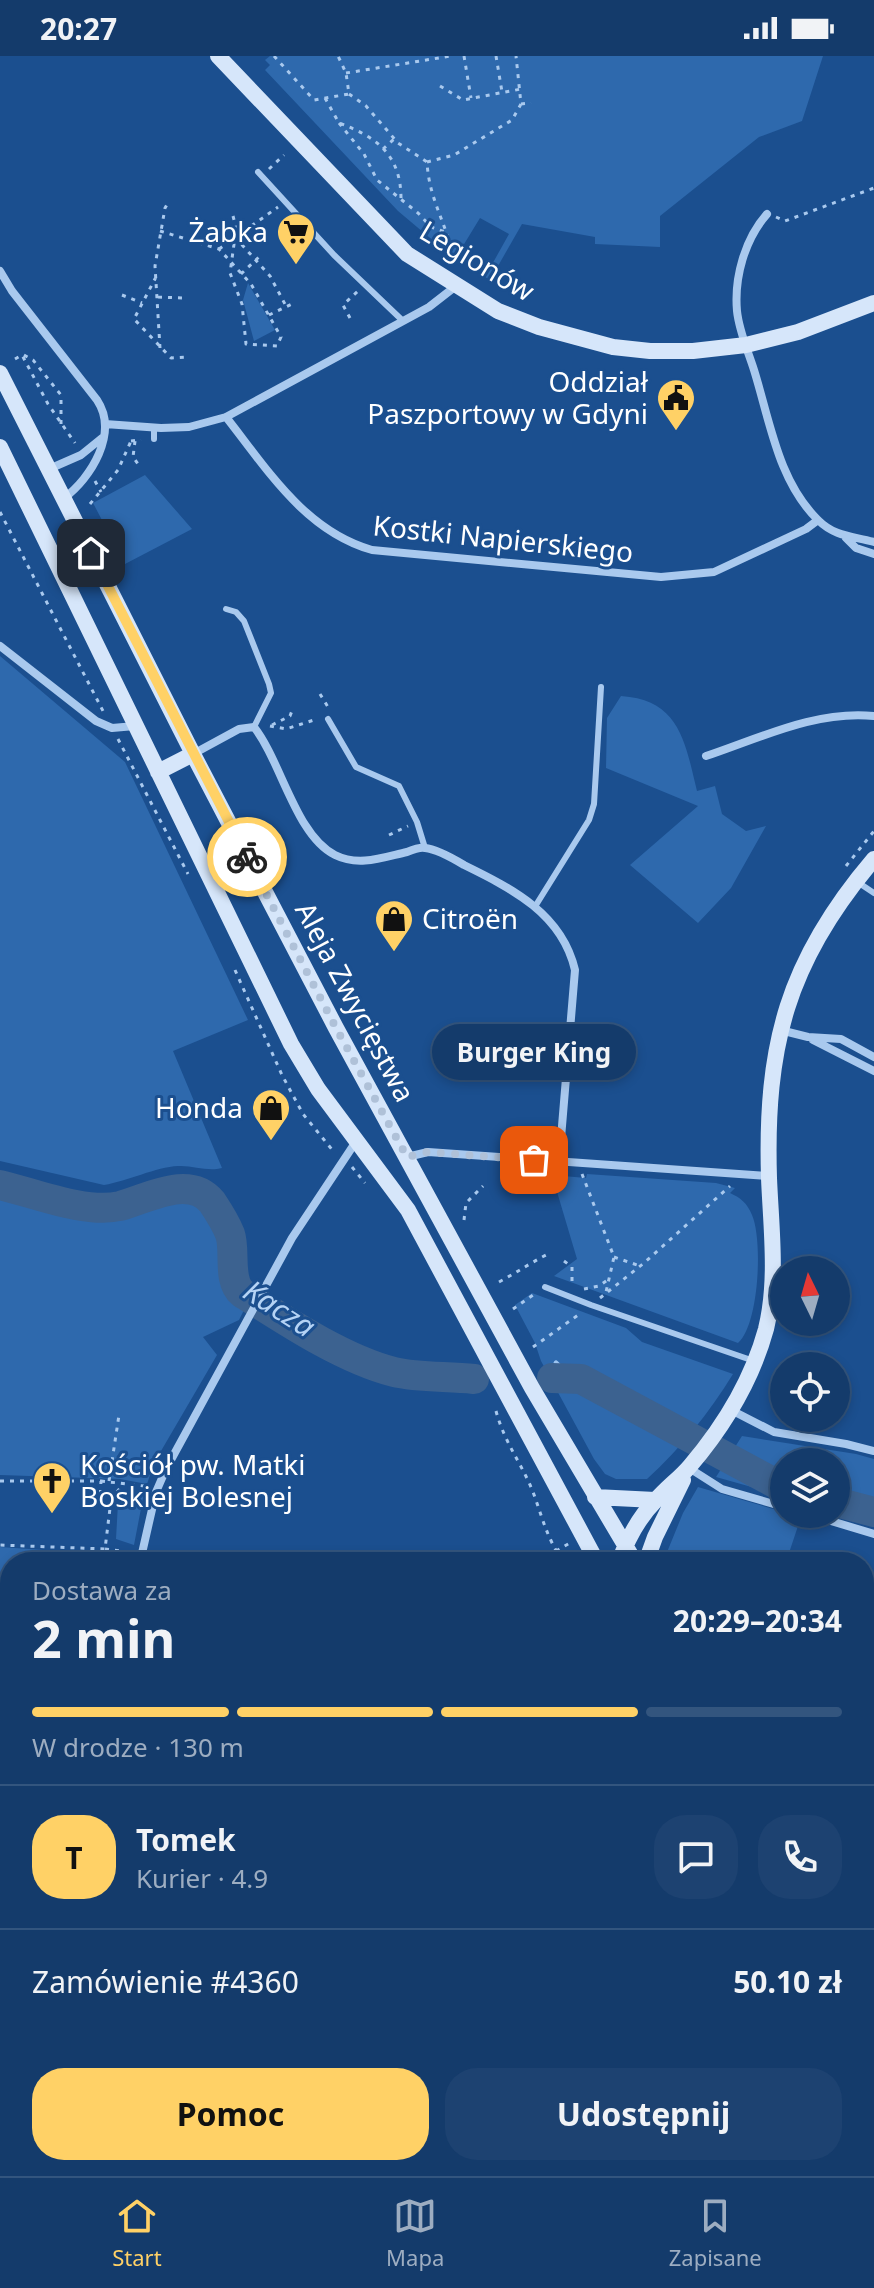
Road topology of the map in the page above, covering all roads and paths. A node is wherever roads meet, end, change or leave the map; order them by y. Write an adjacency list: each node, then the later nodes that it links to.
1 (218, 56): 40 (main road, Legionów)
2 (274, 56): 13 (path)
3 (338, 56): 8 (path)
4 (451, 56): 8 (path)
5 (464, 56): 14 (path)
6 (496, 56): 11 (path)
7 (516, 56): 10 (path)
8 (346, 73): 12 (path)
9 (440, 86): 14 (path)
10 (521, 89): 11 (path); 16 (path)
11 (502, 92): 14 (path)
12 (349, 94): 13 (path); 18 (path)
13 (325, 98): 17 (path)
14 (471, 98)
15 (531, 103): 16 (path)
16 (521, 104): 21 (path)
17 (339, 123): 19 (path); 24 (path)
18 (394, 139): 19 (path); 21 (path)
19 (383, 149): 24 (path)
20 (284, 155): 22 (path)
21 (427, 162): 30 (path)
22 (260, 174): 26 (lane)
23 (874, 188): 27 (path)
24 (401, 199): 30 (path)
25 (169, 201): 29 (path)
26 (284, 202): 31 (path); 49 (lane)
27 (767, 214): 50 (street)
28 (233, 216): 31 (path)
29 (160, 231): 32 (path); 39 (path)
30 (447, 233): 35 (path)
31 (236, 236): 32 (path); 34 (path); 36 (path)
32 (219, 249): 36 (path)
33 (261, 255): 34 (path)
34 (256, 260): 38 (path); 47 (path)
35 (454, 262)
36 (230, 263): 38 (path); 48 (path)
37 (0, 271): 58 (street)
38 (241, 274): 48 (path)
39 (156, 277): 42 (path); 44 (path)
40 (456, 286): 49 (street); 50 (main road, Legionów)
41 (122, 295): 44 (path)
42 (158, 297): 43 (path); 51 (path)
43 (182, 298)
44 (142, 303): 51 (path)
45 (294, 303): 47 (path)
46 (874, 303): 50 (main road, Legionów)
47 (286, 306): 48 (path)
48 (269, 315)
49 (403, 321): 56 (street)
50 (746, 345): 71 (street)
51 (160, 348): 53 (path)
52 (22, 355): 54 (path); 57 (path); 57 (path)
53 (188, 357)
54 (15, 359)
55 (0, 373): 67 (main road, Aleja Zwycięstwa)
56 (226, 417): 60 (street); 71 (street, Kostki Napierskiego)
57 (61, 424): 61 (path)
58 (105, 424): 59 (street); 62 (street)
59 (132, 427): 60 (street); 69 (path)
60 (154, 428): 63 (lane)
61 (72, 437)
62 (102, 438): 67 (street); 68 (street)
63 (154, 439)
64 (135, 441): 66 (path)
65 (0, 447): 84 (main road)
66 (138, 464)
67 (49, 469): 68 (main road, Aleja Zwycięstwa)
68 (63, 498): 88 (main road, Aleja Zwycięstwa)
69 (90, 504)
70 (0, 512): 80 (path)
71 (818, 520): 72 (street)
72 (846, 538): 73 (street); 74 (street)
73 (874, 542)
74 (874, 554)
75 (226, 609): 86 (lane)
76 (0, 646): 84 (street)
77 (601, 687): 98 (lane)
78 (320, 694): 82 (path)
79 (293, 708): 83 (path)
80 (105, 714)
81 (874, 716): 89 (street)
82 (328, 719): 85 (path); 91 (lane)
83 (281, 720)
84 (136, 726): 90 (main road)
85 (270, 726)
86 (254, 727): 88 (street); 93 (street)
87 (118, 739): 95 (path)
88 (193, 754): 90 (main road); 106 (main road, Aleja Zwycięstwa)
89 (706, 756)
90 (158, 772): 104 (main road)
91 (417, 822): 92 (path); 93 (lane)
92 (389, 835)
93 (425, 848): 98 (street)
94 (872, 866): 96 (main road)
95 (192, 881)
96 (856, 881): 97 (lane); 100 (main road)
97 (874, 893)
98 (536, 905): 107 (street)
99 (236, 966): 105 (path)
100 (779, 1029): 101 (street); 111 (main road)
101 (808, 1037): 102 (street); 103 (street)
102 (874, 1057)
103 (874, 1071)
104 (357, 1140): 150 (street); 152 (main road)
105 (331, 1150)
106 (407, 1157): 107 (street); 141 (main road, Aleja Zwycięstwa)
107 (559, 1162): 108 (street)
108 (577, 1163): 111 (street); 118 (path)
109 (352, 1167): 114 (path)
110 (564, 1174): 115 (path)
111 (769, 1176): 130 (main road)
112 (483, 1186): 116 (path)
113 (730, 1186): 120 (path)
114 (369, 1187)
115 (548, 1192)
116 (464, 1220)
117 (546, 1251): 122 (path)
118 (614, 1257): 120 (path); 121 (path)
119 (564, 1261): 124 (path)
120 (640, 1266): 126 (path)
121 (609, 1279): 125 (path); 126 (path)
122 (499, 1282)
123 (545, 1287): 127 (lane); 128 (path)
124 (573, 1287)
125 (580, 1289)
126 (606, 1292): 127 (path)
127 (591, 1305): 129 (path); 130 (lane)
128 (513, 1309)
129 (533, 1347)
130 (754, 1361): 132 (main road)
131 (493, 1400): 151 (path)
132 (731, 1410): 134 (street); 135 (main road)
133 (119, 1415): 138 (path)
134 (874, 1451)
135 (691, 1466): 143 (main road); 144 (street); 155 (main road)
136 (0, 1481): 137 (path)
137 (101, 1481): 138 (path); 142 (path)
138 (109, 1481): 139 (path)
139 (124, 1482): 140 (path); 142 (path)
140 (147, 1486)
141 (595, 1497): 143 (main road); 153 (main road, Aleja Zwycięstwa)
142 (111, 1500): 148 (path)
143 (655, 1500): 154 (main road)
144 (770, 1503)
145 (850, 1527): 146 (street)
146 (874, 1534)
147 (0, 1545): 148 (path)
148 (105, 1549): 149 (path)
149 (119, 1552)
150 (139, 1552)
151 (558, 1552)
152 (592, 1552)
153 (621, 1552)
154 (623, 1552)
155 (650, 1552)

